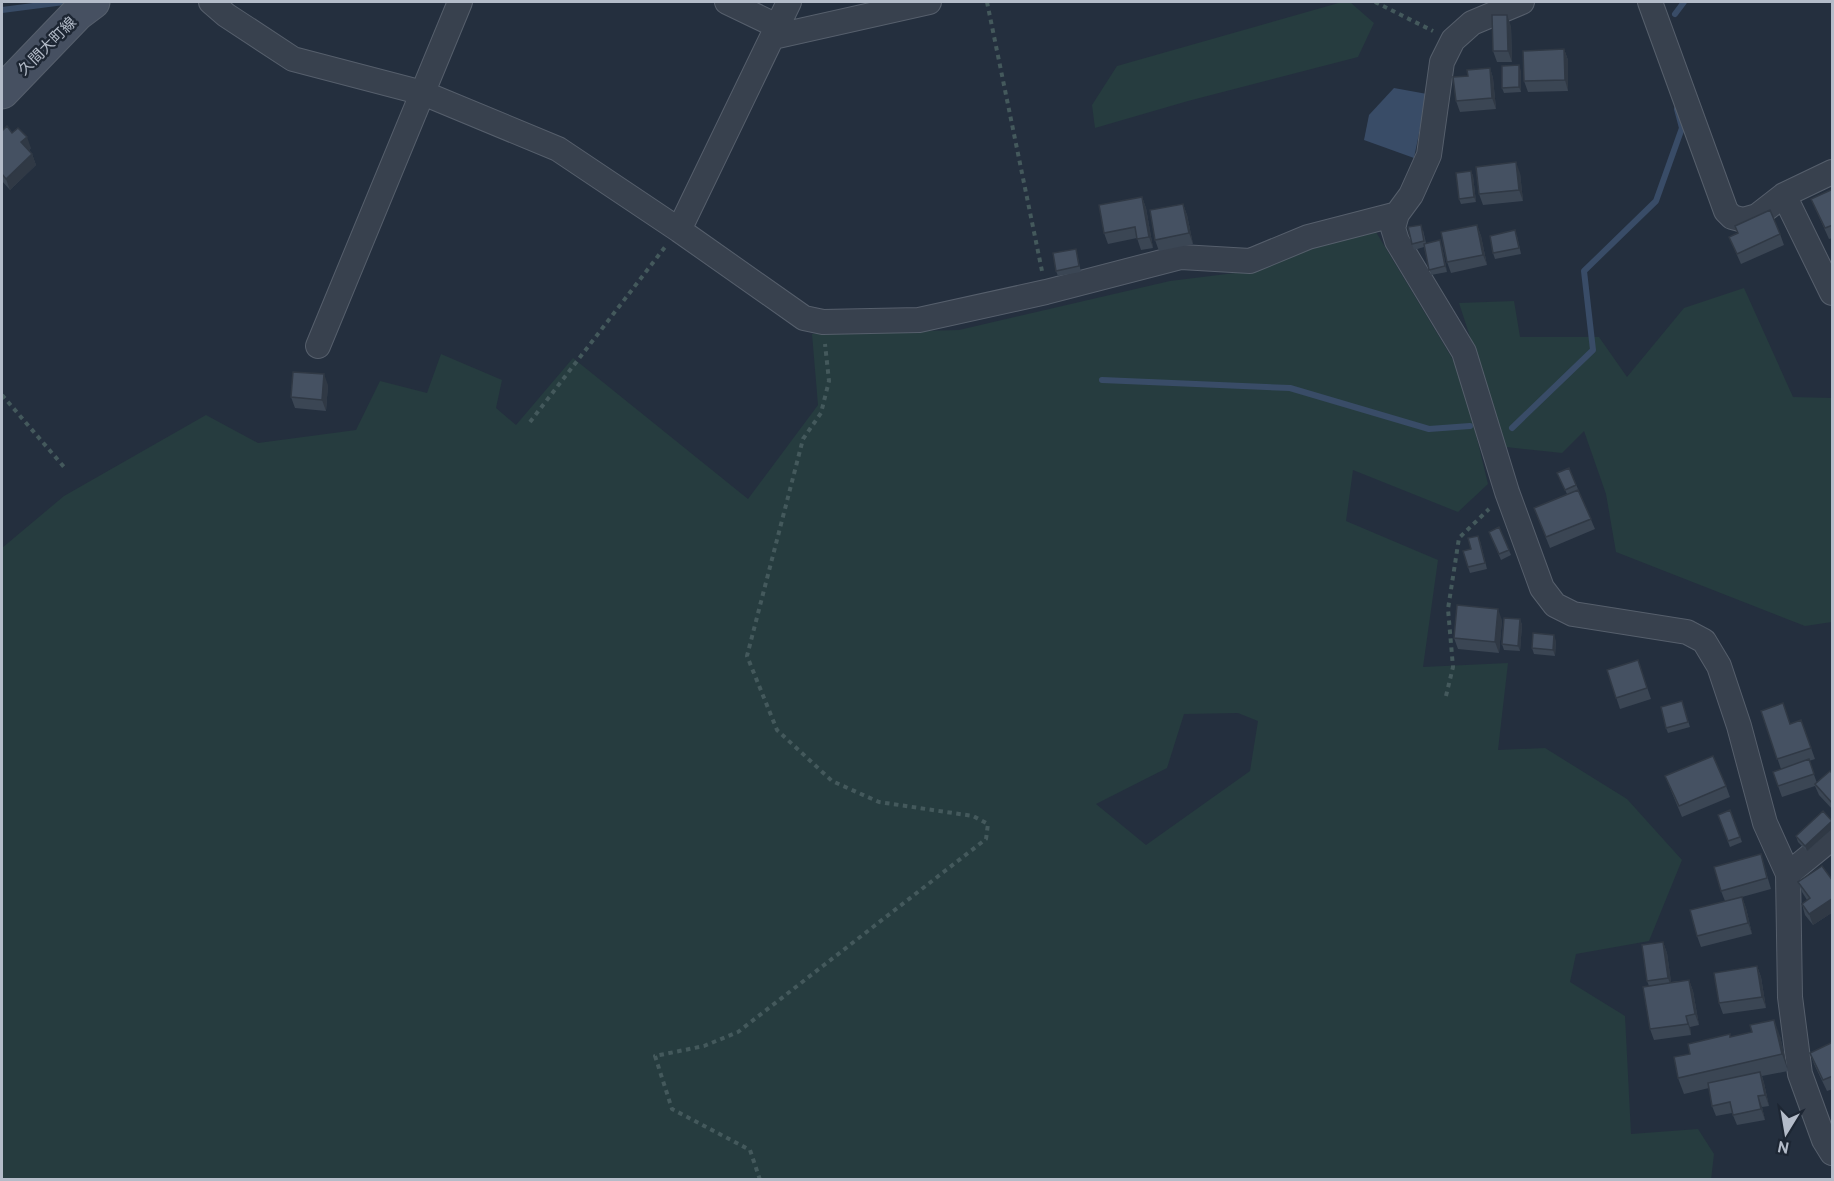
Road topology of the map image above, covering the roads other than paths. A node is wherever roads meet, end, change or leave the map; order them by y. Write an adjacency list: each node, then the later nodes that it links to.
1 (93, 2): 10 (main road, 久間大町線)
2 (211, 2): 11 (street)
3 (460, 2): 11 (street)
4 (727, 2): 9 (street)
5 (789, 2): 9 (street)
6 (929, 2): 9 (street)
7 (1522, 2): 14 (street)
8 (1650, 2): 13 (street)
9 (775, 32): 15 (street)
10 (2, 92)
11 (423, 93): 15 (street); 17 (street)
12 (1833, 172): 13 (street)
13 (1784, 195): 16 (street)
14 (1397, 214): 15 (street); 19 (street)
15 (679, 230)
16 (1833, 293)
17 (318, 346)
18 (1833, 838): 19 (street)
19 (1788, 874): 20 (street)
20 (1833, 1153)

